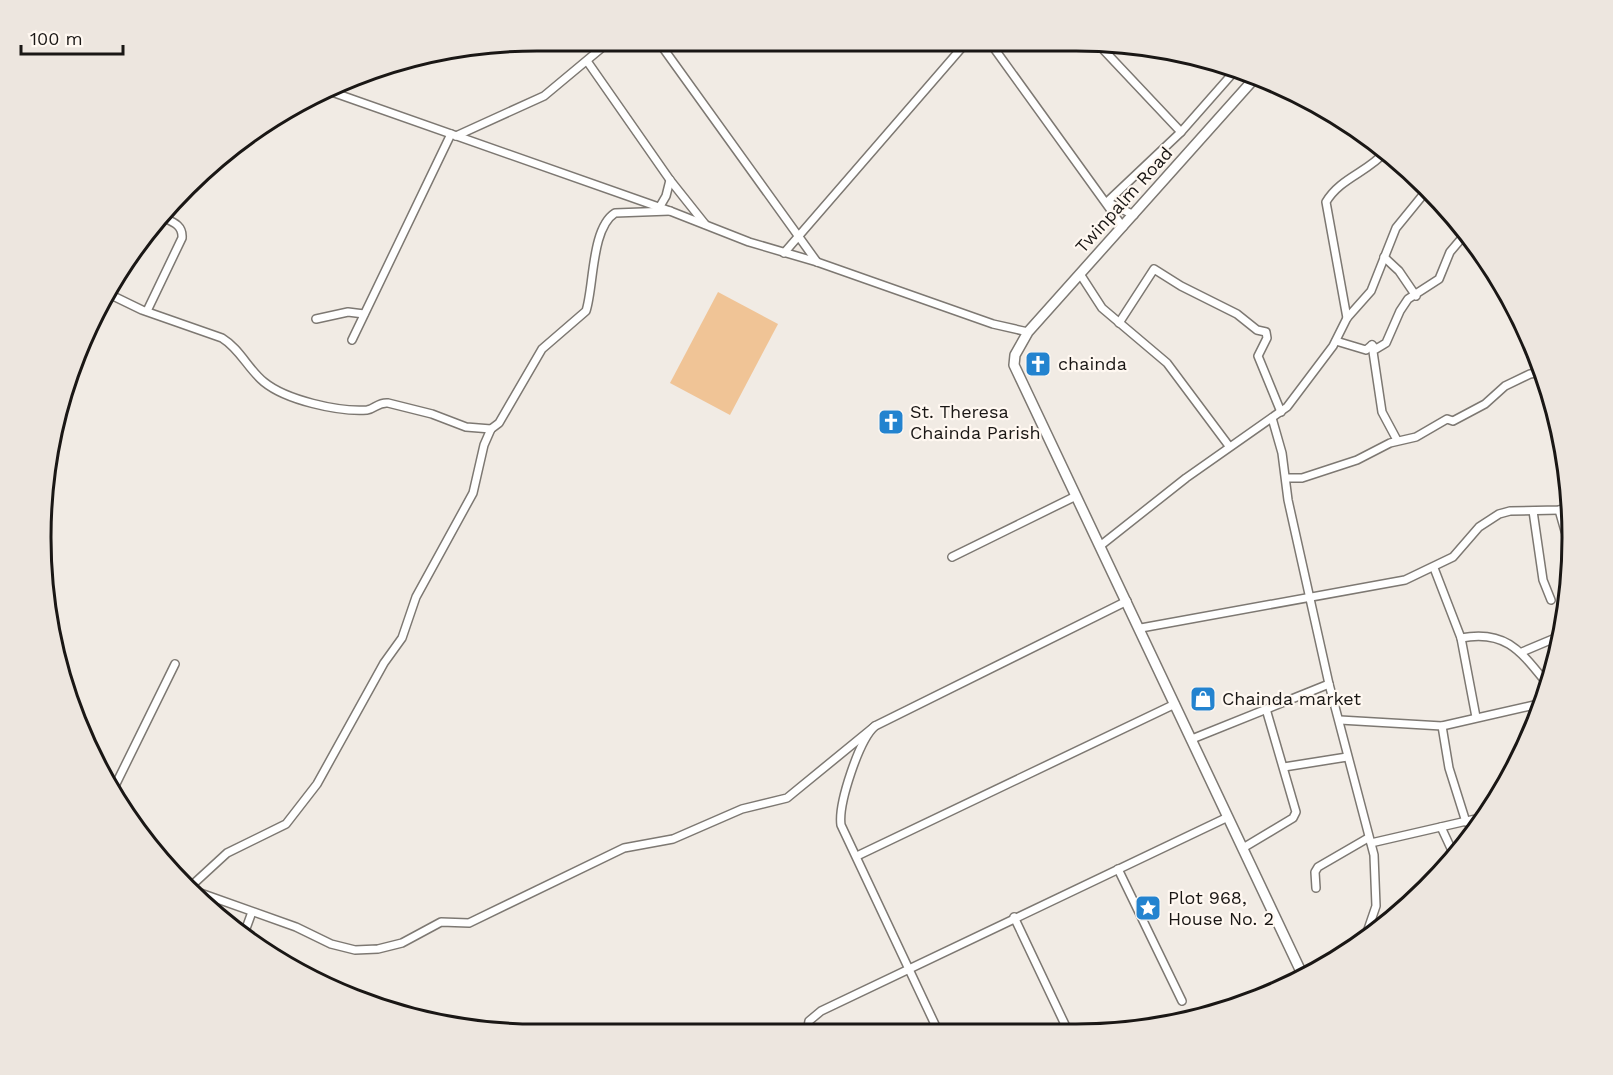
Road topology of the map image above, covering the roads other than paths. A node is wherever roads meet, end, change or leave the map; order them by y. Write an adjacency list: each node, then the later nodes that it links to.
1 (598, 51): 6 (street)
2 (665, 51): 22 (street)
3 (959, 51): 22 (street)
4 (996, 51): 15 (street)
5 (1105, 52): 10 (street)
6 (587, 61): 11 (street); 13 (street)
7 (1230, 76): 10 (street)
8 (1250, 84): 18 (main road, Twinpalm Road)
9 (338, 94): 11 (street)
10 (1181, 132): 15 (street)
11 (453, 135): 16 (street); 31 (street)
12 (1379, 158): 32 (street)
13 (670, 180): 16 (street); 20 (street)
14 (1422, 195): 25 (street)
15 (1107, 202): 18 (street); 21 (street)
16 (659, 208): 17 (street)
17 (670, 211): 20 (street); 42 (street)
18 (1134, 215): 21 (main road, Twinpalm Road)
19 (169, 221): 30 (street)
20 (705, 225): 24 (street)
21 (1123, 227): 27 (main road, Twinpalm Road)
22 (801, 237): 24 (street); 26 (street)
23 (1460, 240): 28 (street)
24 (784, 253): 26 (street)
25 (1384, 257): 28 (street); 32 (street)
26 (817, 262): 35 (street)
27 (1080, 274): 34 (street); 35 (main road, Twinpalm Road)
28 (1416, 296): 38 (street)
29 (115, 297): 30 (street)
30 (147, 311): 42 (street)
31 (364, 315): 33 (street); 36 (street)
32 (1347, 318): 37 (street)
33 (315, 319)
34 (1119, 323): 40 (street); 44 (street)
35 (1028, 332): 46 (main road, Twinpalm Road)
36 (352, 340)
37 (1336, 340): 38 (street); 40 (street)
38 (1372, 345): 43 (street)
39 (1533, 373): 43 (street)
40 (1281, 412): 41 (street)
41 (1272, 418): 44 (street); 45 (street)
42 (491, 429): 83 (street)
43 (1397, 440): 45 (street)
44 (1229, 446): 50 (street)
45 (1286, 478): 53 (street)
46 (1076, 496): 50 (main road); 51 (street)
47 (1559, 510): 48 (street); 49 (street)
48 (1533, 511): 52 (street); 54 (street)
49 (1561, 518)
50 (1100, 546): 55 (main road)
51 (952, 558)
52 (1434, 568): 53 (street); 57 (street)
53 (1309, 597): 56 (street); 62 (street)
54 (1551, 600)
55 (1127, 601): 56 (main road); 68 (street)
56 (1141, 628): 63 (main road)
57 (1461, 638): 59 (street); 66 (street)
58 (1551, 640): 59 (street)
59 (1522, 652): 61 (street)
60 (175, 664): 73 (street)
61 (1541, 676)
62 (1329, 684): 65 (street); 67 (street)
63 (1175, 704): 70 (main road); 81 (street)
64 (1532, 706): 66 (street)
65 (1266, 709): 70 (street); 72 (street)
66 (1476, 717): 69 (street)
67 (1340, 720): 69 (street); 71 (street)
68 (875, 726): 81 (street); 86 (street)
69 (1442, 726): 76 (street)
70 (1192, 739): 74 (main road)
71 (1347, 757): 72 (street); 78 (street)
72 (1284, 767): 80 (street)
73 (117, 782)
74 (1228, 817): 80 (main road); 82 (street)
75 (1471, 821): 76 (street)
76 (1466, 822): 77 (street)
77 (1441, 827): 78 (street); 79 (street)
78 (1369, 840): 84 (street); 88 (street)
79 (1450, 847)
80 (1243, 848): 91 (main road)
81 (857, 856): 90 (street)
82 (1118, 868): 87 (street); 92 (street)
83 (195, 884)
84 (1316, 888)
85 (207, 894): 86 (street)
86 (252, 912): 89 (street)
87 (1014, 917): 90 (street); 95 (street)
88 (1371, 924)
89 (247, 927)
90 (909, 968): 93 (street); 94 (street)
91 (1300, 969)
92 (1182, 1001)
93 (808, 1024)
94 (935, 1024)
95 (1065, 1024)

